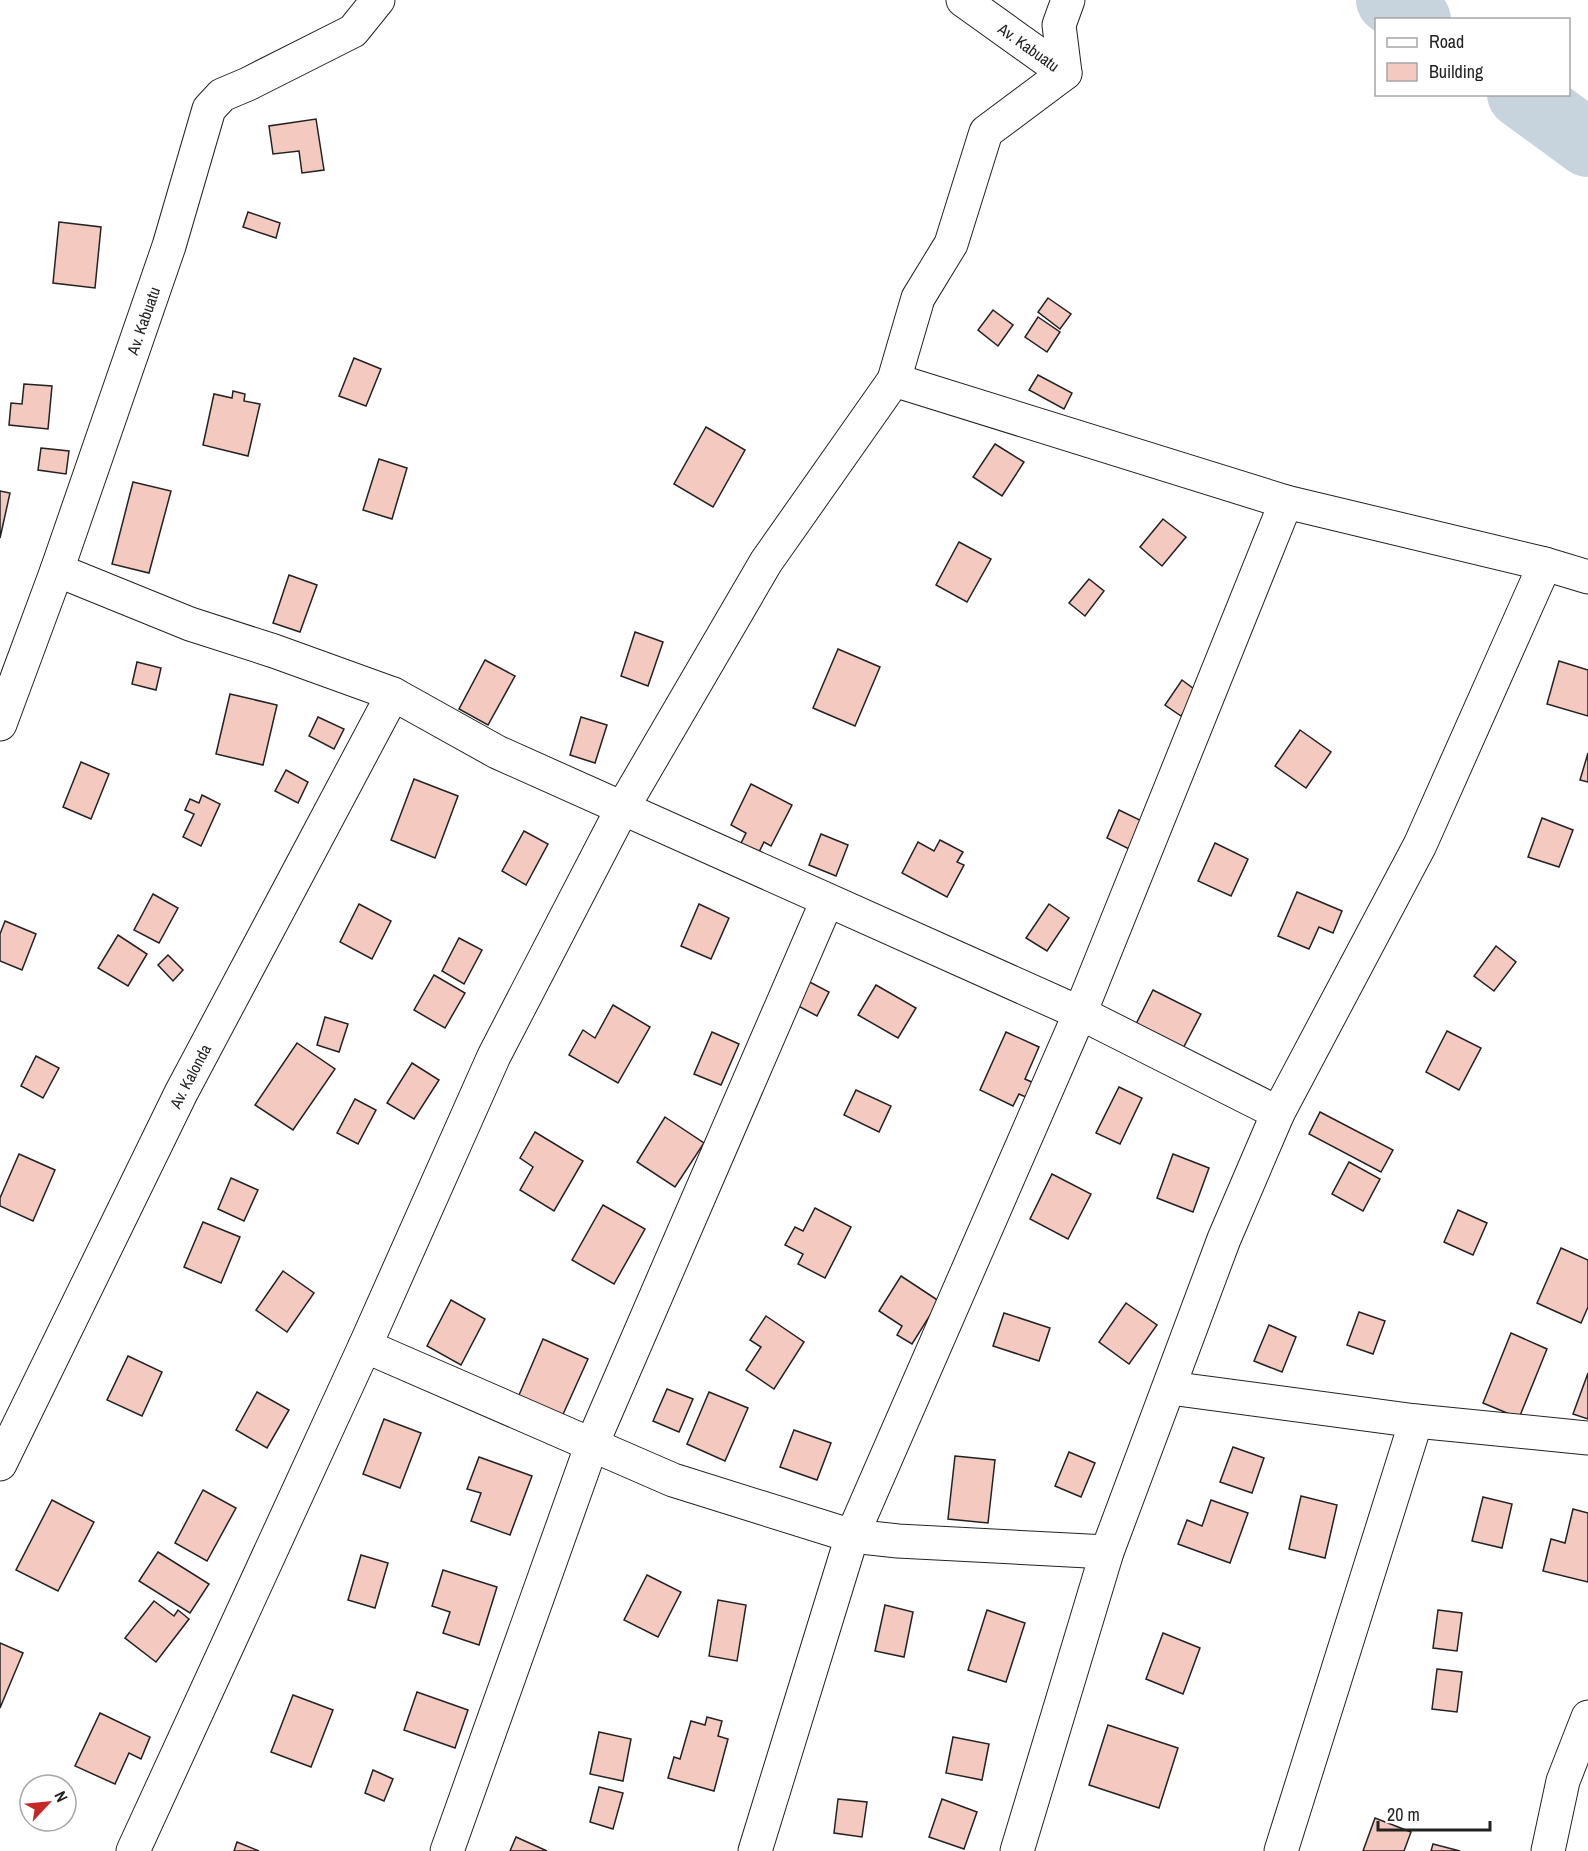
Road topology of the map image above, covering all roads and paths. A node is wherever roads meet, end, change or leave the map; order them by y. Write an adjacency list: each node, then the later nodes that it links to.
1 (378, 0): 8 (street, Av. Kabuatu)
2 (963, 0): 4 (street, Av. Kabuatu)
3 (1068, 0): 4 (street)
4 (1065, 73): 5 (street)
5 (894, 380): 6 (street); 12 (street)
6 (1286, 502): 7 (street); 14 (street)
7 (1545, 564): 9 (street); 15 (street)
8 (57, 570): 10 (street); 11 (street, Av. Kabuatu)
9 (1588, 577)
10 (393, 693): 12 (street); 21 (street, Av. Kalonda)
11 (0, 724)
12 (622, 810): 13 (street); 16 (street)
13 (827, 901): 14 (street); 20 (street)
14 (1080, 1013): 15 (street); 22 (street)
15 (1278, 1113): 17 (street)
16 (365, 1346): 20 (street); 25 (street)
17 (1170, 1388): 18 (street); 23 (street)
18 (1416, 1421): 19 (street); 29 (street)
19 (1588, 1438)
20 (592, 1444): 22 (street); 26 (street)
21 (0, 1464)
22 (852, 1536): 23 (street); 27 (street)
23 (1107, 1552): 28 (street)
24 (1588, 1717): 30 (street)
25 (133, 1851)
26 (447, 1851)
27 (755, 1851)
28 (1017, 1851)
29 (1281, 1851)
30 (1548, 1851)

